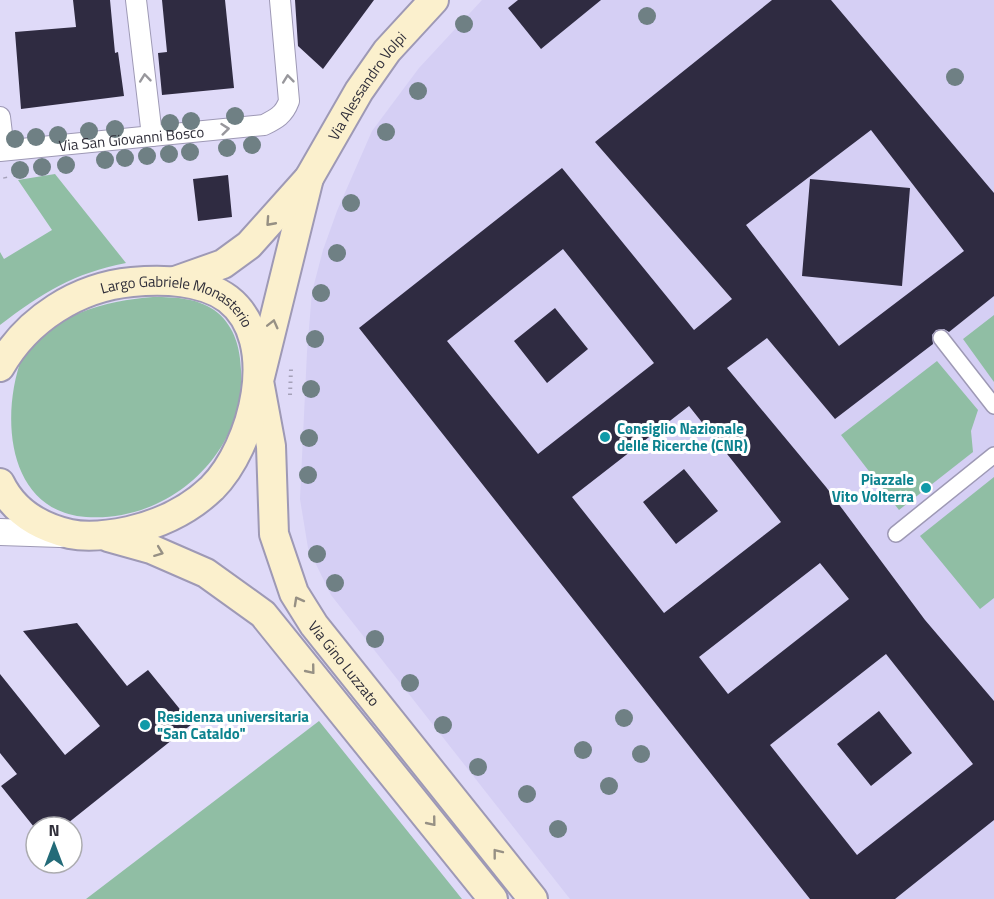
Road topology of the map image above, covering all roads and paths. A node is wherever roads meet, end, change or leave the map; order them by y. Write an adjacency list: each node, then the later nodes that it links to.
1 (136, 0): 5 (street, one-way to 1)
2 (280, 0): 5 (street, Via San Giovanni Bosco, one-way to 2)
3 (434, 0): 7 (main road, Via Alessandro Volpi)
4 (0, 117): 6 (street)
5 (152, 136): 6 (street, Via San Giovanni Bosco)
6 (2, 151)
7 (309, 178): 8 (main road, Via Alessandro Volpi, one-way to 8); 12 (main road, Via Alessandro Volpi, one-way to 7)
8 (173, 282): 11 (main road, Largo Gabriele Monasterio); 12 (main road, Largo Gabriele Monasterio)
9 (941, 338): 14 (street)
10 (291, 362): 13 (path)
11 (0, 367)
12 (259, 381): 19 (main road, Largo Gabriele Monasterio); 21 (main road, Via Gino Luzzato, one-way to 12)
13 (289, 402)
14 (994, 406)
15 (994, 455): 18 (street)
16 (0, 483): 19 (main road, Largo Gabriele Monasterio)
17 (0, 532): 19 (street)
18 (896, 534)
19 (90, 535): 20 (main road, Via Gino Luzzato, one-way to 20)
20 (494, 899)
21 (533, 899)

